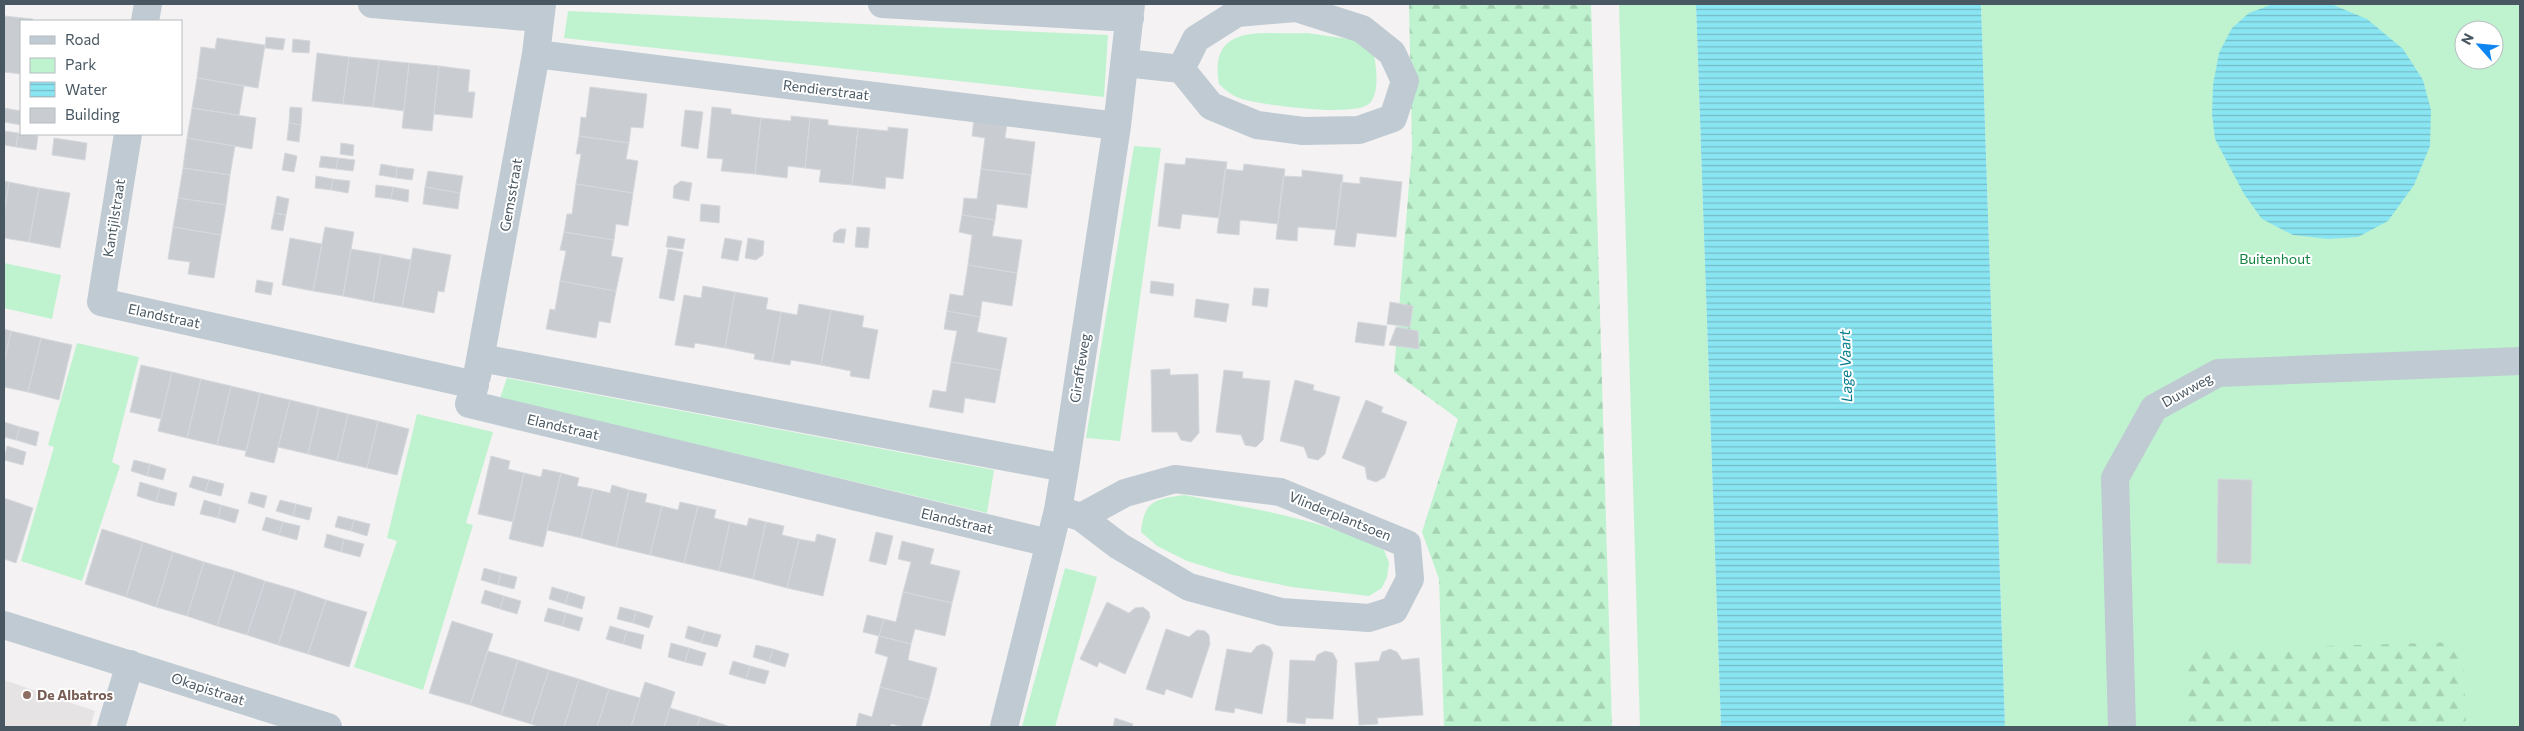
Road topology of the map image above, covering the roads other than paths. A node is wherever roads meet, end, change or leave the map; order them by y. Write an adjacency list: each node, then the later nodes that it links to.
1 (148, 4): 6 (street)
2 (372, 4): 4 (street)
3 (882, 4): 5 (street)
4 (540, 11): 7 (street, Gemsstraat)
5 (1130, 11): 8 (street, Giraffeweg)
6 (145, 20)
7 (536, 54): 10 (street, Rendierstraat); 13 (street, Gemsstraat)
8 (1124, 63): 9 (street); 10 (street, Giraffeweg)
9 (1181, 69): 9 (street)
10 (1117, 126): 16 (street, Giraffeweg)
11 (128, 135): 12 (street, Kantjilstraat)
12 (101, 302): 15 (street, Elandstraat)
13 (482, 358): 15 (street, Gemsstraat); 16 (street)
14 (2520, 361): 25 (street, Duwweg)
15 (475, 385): 18 (street, Elandstraat)
16 (1065, 468): 17 (street, Giraffeweg)
17 (1069, 513): 17 (street, Vlinderplantsoen); 18 (street, Giraffeweg)
18 (1049, 543): 24 (street, Giraffeweg)
19 (4, 625): 20 (street, Okapistraat)
20 (130, 664): 21 (street, Okapistraat); 22 (street)
21 (284, 721): 23 (street, Okapistraat)
22 (111, 727)
23 (328, 727)
24 (1004, 727)
25 (2122, 727)

